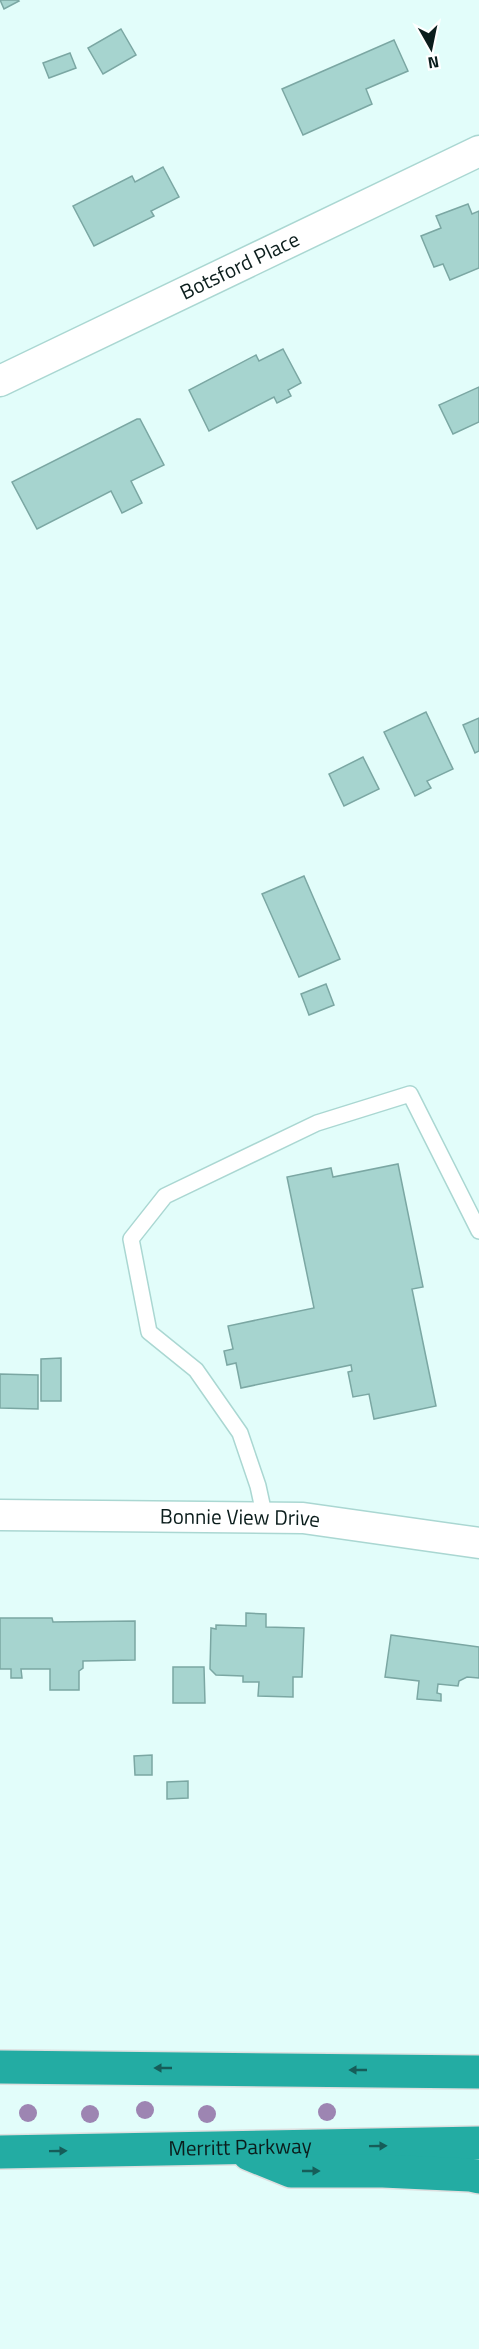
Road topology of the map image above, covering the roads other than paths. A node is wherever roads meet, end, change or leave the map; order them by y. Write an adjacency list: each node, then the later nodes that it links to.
1 (479, 151): 2 (street, Botsford Place)
2 (0, 381)
3 (479, 1231): 5 (lane)
4 (0, 1515): 5 (street, Bonnie View Drive)
5 (265, 1518): 6 (street, Bonnie View Drive)
6 (479, 1543)
7 (479, 2057): 9 (highway)
8 (0, 2067): 9 (highway, one-way to 8)
9 (408, 2070): 10 (highway)
10 (479, 2072)
11 (479, 2143): 12 (highway, Merritt Parkway, one-way to 11)
12 (236, 2149): 13 (highway, Merritt Parkway, one-way to 12); 14 (highway, one-way to 14)
13 (0, 2152)
14 (479, 2177)

